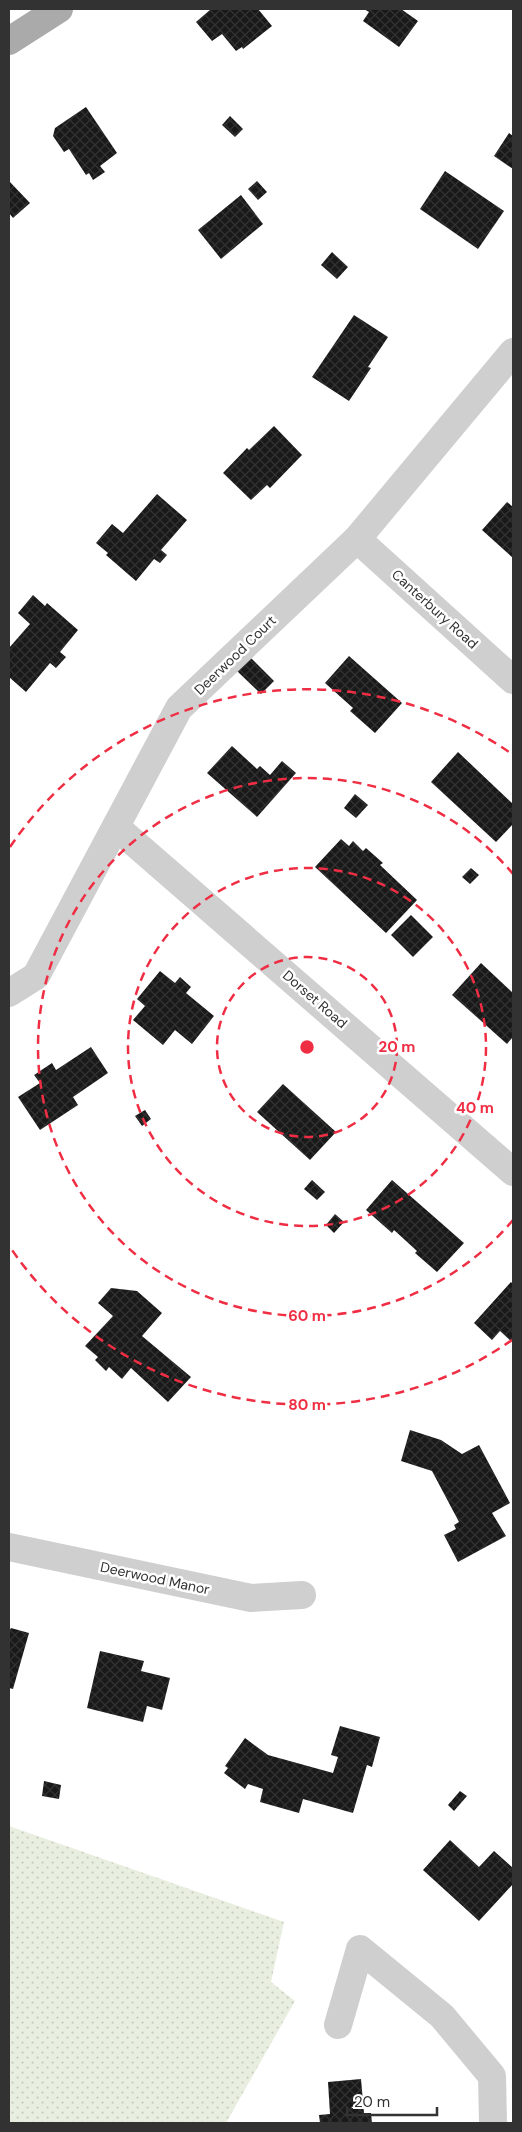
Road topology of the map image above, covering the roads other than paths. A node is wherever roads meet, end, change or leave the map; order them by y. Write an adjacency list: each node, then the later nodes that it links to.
1 (59, 9): 2 (main road)
2 (9, 41)
3 (513, 352): 4 (street, Deerwood Court)
4 (357, 539): 5 (street, Canterbury Road); 6 (street, Deerwood Court)
5 (513, 680)
6 (116, 826): 7 (street, Deerwood Court); 8 (street, Dorset Road)
7 (9, 993)
8 (513, 1172)
9 (9, 1547): 10 (street, Deerwood Manor)
10 (302, 1595)
11 (338, 2025): 12 (street)
12 (493, 2123)

